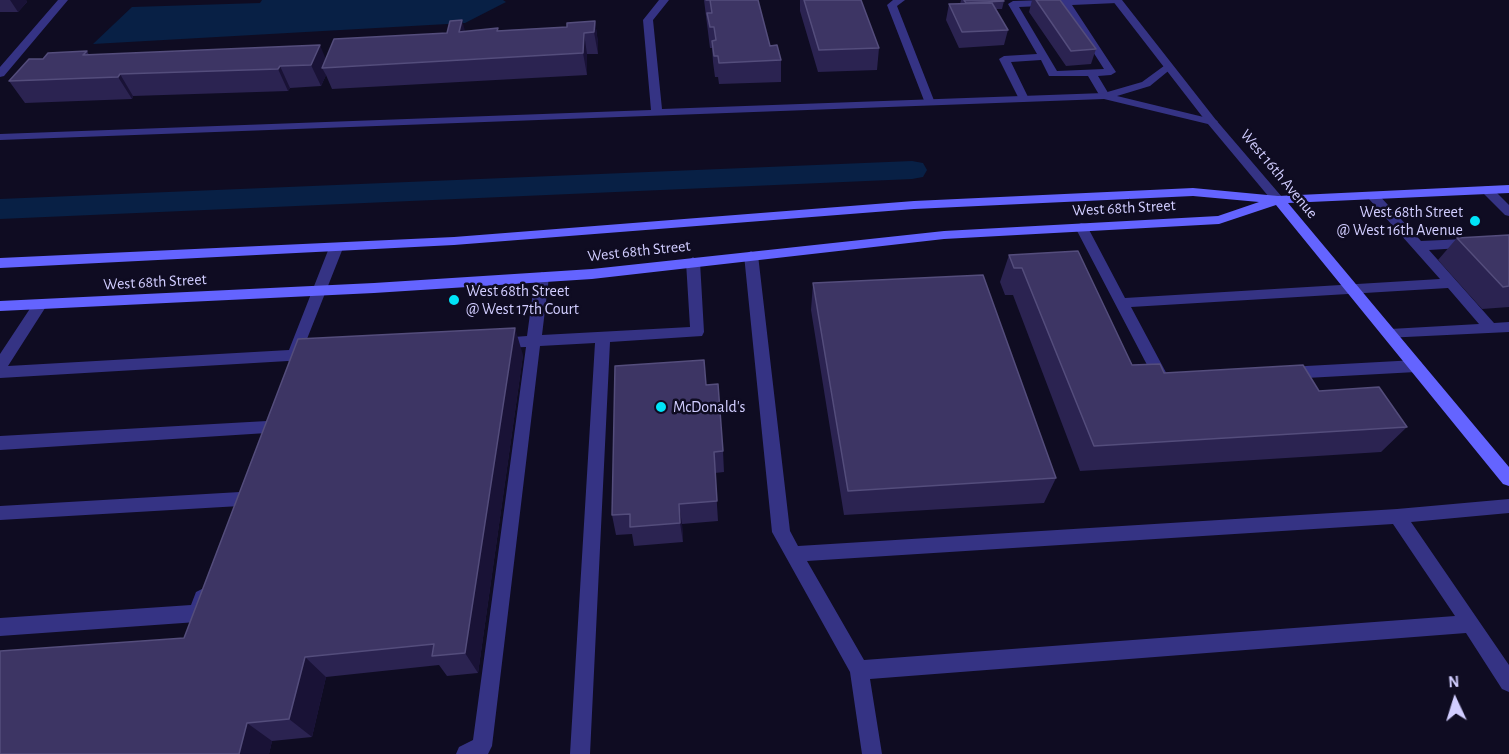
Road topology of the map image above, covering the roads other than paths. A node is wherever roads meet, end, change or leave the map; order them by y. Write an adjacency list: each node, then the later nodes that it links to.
1 (63, 0): 9 (street)
2 (664, 0): 13 (street)
3 (900, 0): 12 (street)
4 (1117, 0): 5 (street); 7 (street, West 16th Avenue)
5 (1066, 2): 6 (street); 8 (street)
6 (1044, 57): 8 (street); 11 (street)
7 (1168, 66): 10 (street); 14 (street, West 16th Avenue)
8 (1090, 73): 10 (street)
9 (0, 74)
10 (1105, 96): 11 (street); 14 (street)
11 (1024, 99): 12 (street)
12 (930, 103): 13 (street)
13 (657, 113): 15 (street)
14 (1212, 122): 19 (street, West 16th Avenue)
15 (0, 137)
16 (1509, 189): 17 (main road, West 68th Street)
17 (1487, 190): 18 (main road, West 68th Street); 20 (street)
18 (1373, 195): 19 (main road, West 68th Street); 23 (street)
19 (1278, 200): 21 (main road, West 68th Street); 24 (main road, West 68th Street); 30 (main road, West 16th Avenue)
20 (1509, 212)
21 (1081, 226): 25 (main road, West 68th Street); 32 (street)
22 (1509, 241): 23 (street)
23 (1418, 246): 29 (street)
24 (336, 248): 27 (main road, West 68th Street); 31 (street)
25 (751, 255): 26 (main road, West 68th Street); 60 (street)
26 (693, 262): 28 (main road, West 68th Street); 38 (street)
27 (0, 263)
28 (542, 277): 31 (main road, West 68th Street); 39 (street)
29 (1451, 283): 30 (street); 36 (street)
30 (1352, 289): 32 (street); 37 (main road, West 16th Avenue)
31 (319, 290): 33 (main road, West 68th Street); 42 (street)
32 (1121, 303): 48 (street)
33 (40, 304): 34 (main road, West 68th Street); 43 (street)
34 (0, 306)
35 (1509, 327): 36 (street)
36 (1491, 328): 37 (street)
37 (1390, 334): 44 (main road, West 16th Avenue)
38 (603, 338): 39 (street); 67 (street)
39 (535, 340): 40 (street); 66 (street)
40 (489, 343)
41 (328, 353): 42 (street)
42 (294, 355): 45 (street); 47 (street)
43 (0, 366)
44 (1416, 366): 46 (street); 54 (main road, West 16th Avenue)
45 (0, 372)
46 (1268, 374)
47 (286, 375)
48 (1173, 379)
49 (275, 406): 50 (street)
50 (267, 427): 51 (street); 52 (street)
51 (0, 443)
52 (259, 447)
53 (248, 478): 55 (street)
54 (1509, 478)
55 (240, 499): 57 (street); 59 (street)
56 (1509, 506): 58 (street)
57 (0, 513)
58 (1397, 516): 60 (street); 62 (street)
59 (232, 520)
60 (794, 554): 64 (street)
61 (209, 582): 63 (street)
62 (1471, 624): 64 (street); 65 (street)
63 (0, 627)
64 (859, 670): 68 (street)
65 (1509, 682)
66 (466, 754)
67 (580, 754)
68 (872, 754)

